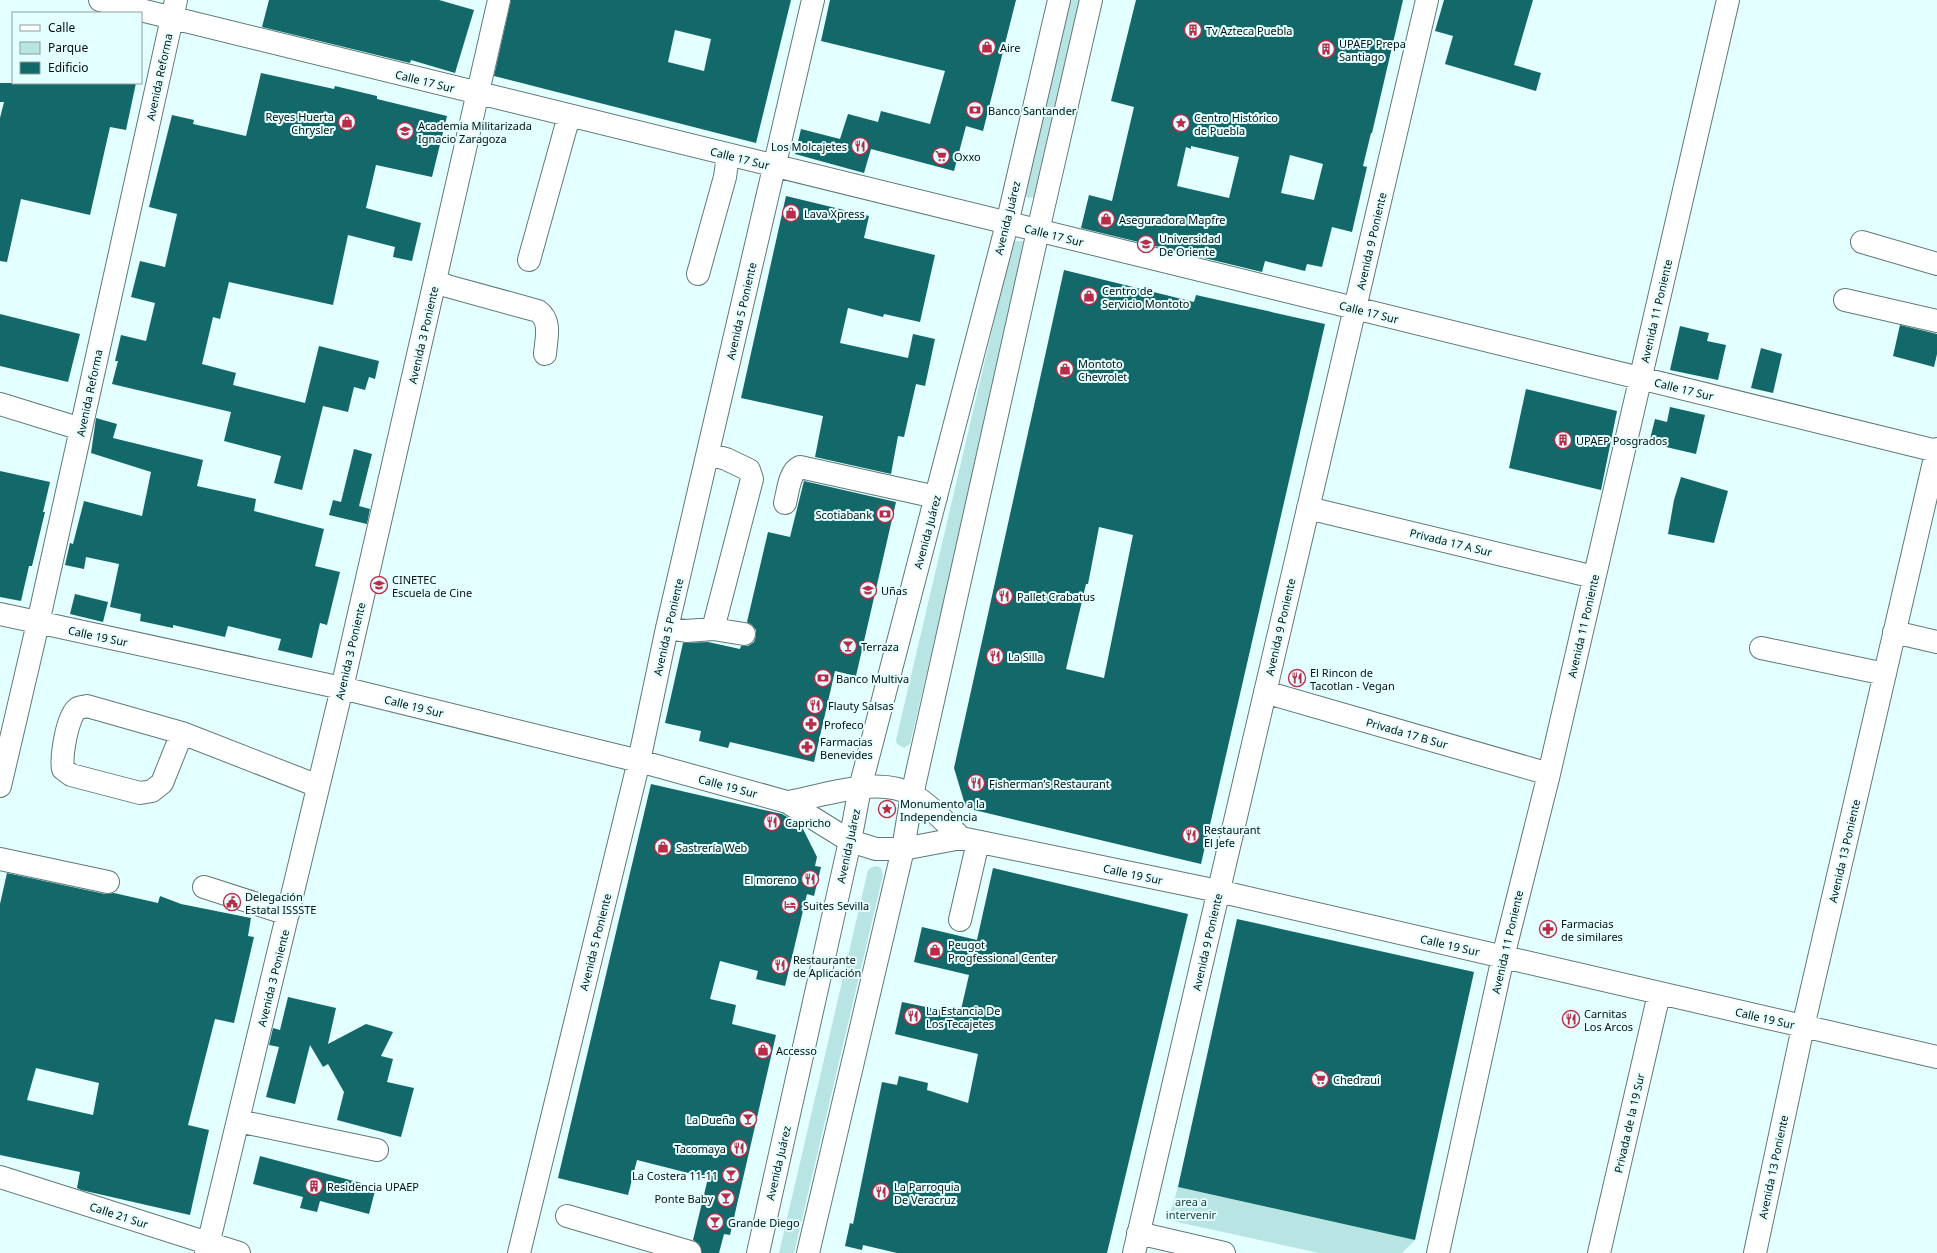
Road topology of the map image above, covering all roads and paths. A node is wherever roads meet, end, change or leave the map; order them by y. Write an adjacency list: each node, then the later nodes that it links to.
1 (100, 0): 8 (street, Calle 17 Sur)
2 (499, 0): 9 (street, Avenida 3 Poniente)
3 (813, 0): 12 (street, Avenida 5 Poniente)
4 (1059, 0): 13 (street, Avenida Juárez)
5 (1092, 0): 14 (street)
6 (1427, 0): 21 (street, Avenida 9 Poniente)
7 (1728, 0): 24 (street, Avenida 11 Poniente)
8 (174, 9): 9 (street, Calle 17 Sur); 26 (street, Avenida Reforma)
9 (479, 94): 10 (street, Calle 17 Sur); 19 (street, Avenida 3 Poniente)
10 (569, 116): 11 (street, Calle 17 Sur); 16 (street)
11 (728, 155): 12 (street, Calle 17 Sur); 18 (street)
12 (774, 166): 13 (street, Calle 17 Sur); 28 (street, Avenida 5 Poniente)
13 (1007, 224): 14 (street, Calle 17 Sur); 29 (street, Avenida Juárez)
14 (1038, 231): 21 (street, Calle 17 Sur); 51 (street)
15 (1862, 242): 17 (street)
16 (528, 260)
17 (1937, 264)
18 (698, 274)
19 (436, 281): 23 (street); 42 (street, Avenida 3 Poniente)
20 (1845, 300): 22 (street)
21 (1355, 309): 24 (street, Calle 17 Sur); 31 (street, Avenida 9 Poniente)
22 (1937, 322)
23 (545, 354)
24 (1640, 378): 27 (street, Calle 17 Sur); 32 (street, Avenida 11 Poniente)
25 (0, 404): 26 (street)
26 (81, 429): 34 (street, Avenida Reforma)
27 (1937, 450): 37 (street, Avenida 13 Poniente)
28 (708, 454): 35 (street, Avenida 5 Poniente); 36 (street)
29 (936, 498): 30 (street); 50 (street, Avenida Juárez)
30 (785, 503)
31 (1308, 508): 32 (street, Privada 17 A Sur); 43 (street, Avenida 9 Poniente)
32 (1594, 576): 47 (street, Avenida 11 Poniente)
33 (0, 614): 34 (street, Calle 19 Sur)
34 (38, 623): 42 (street, Calle 19 Sur); 44 (street, Avenida Reforma)
35 (667, 628): 36 (street); 46 (street, Avenida 5 Poniente)
36 (713, 628): 38 (street)
37 (1894, 632): 39 (street); 41 (street, Avenida 13 Poniente)
38 (744, 634)
39 (1937, 642)
40 (1761, 648): 41 (street)
41 (1885, 674): 64 (street, Avenida 13 Poniente)
42 (342, 688): 46 (street, Calle 19 Sur); 49 (street, Avenida 3 Poniente)
43 (1265, 692): 47 (street, Privada 17 B Sur); 59 (street, Avenida 9 Poniente)
44 (6, 731): 48 (street, Avenida Reforma)
45 (182, 733): 45 (street); 49 (street)
46 (639, 761): 52 (street, Calle 19 Sur); 74 (street, Avenida 5 Poniente)
47 (1549, 774): 62 (street, Avenida 11 Poniente)
48 (0, 786)
49 (318, 786): 60 (street, Avenida 3 Poniente)
50 (860, 788): 51 (street, Calle 19 Sur); 52 (street, Calle 19 Sur); 54 (street, Avenida Juárez)
51 (912, 795): 53 (street, Calle 19 Sur); 55 (street)
52 (787, 802): 54 (street, Calle 19 Sur)
53 (970, 840): 55 (street, Calle 19 Sur); 59 (street, Calle 19 Sur); 61 (street)
54 (850, 841): 55 (street, Calle 19 Sur); 75 (street, Avenida Juárez)
55 (903, 849): 76 (street)
56 (0, 859): 57 (street)
57 (108, 882)
58 (204, 887): 60 (street)
59 (1218, 891): 62 (street, Calle 19 Sur); 70 (street, Avenida 9 Poniente)
60 (288, 914): 66 (street, Avenida 3 Poniente)
61 (960, 920)
62 (1503, 957): 63 (street, Calle 19 Sur); 78 (street, Avenida 11 Poniente)
63 (1659, 994): 64 (street, Calle 19 Sur); 79 (street, Privada de la 19 Sur)
64 (1803, 1027): 65 (street, Calle 19 Sur); 80 (street, Avenida 13 Poniente)
65 (1937, 1057)
66 (238, 1121): 67 (street); 71 (street, Avenida 3 Poniente)
67 (377, 1150)
68 (0, 1177): 71 (street, Calle 21 Sur)
69 (567, 1216): 72 (street)
70 (1136, 1243): 77 (street)
71 (207, 1248): 73 (street, Calle 21 Sur)
72 (690, 1252)
73 (239, 1253)
74 (520, 1253)
75 (758, 1253)
76 (808, 1253)
77 (1224, 1253)
78 (1438, 1253)
79 (1599, 1253)
80 (1755, 1253)

